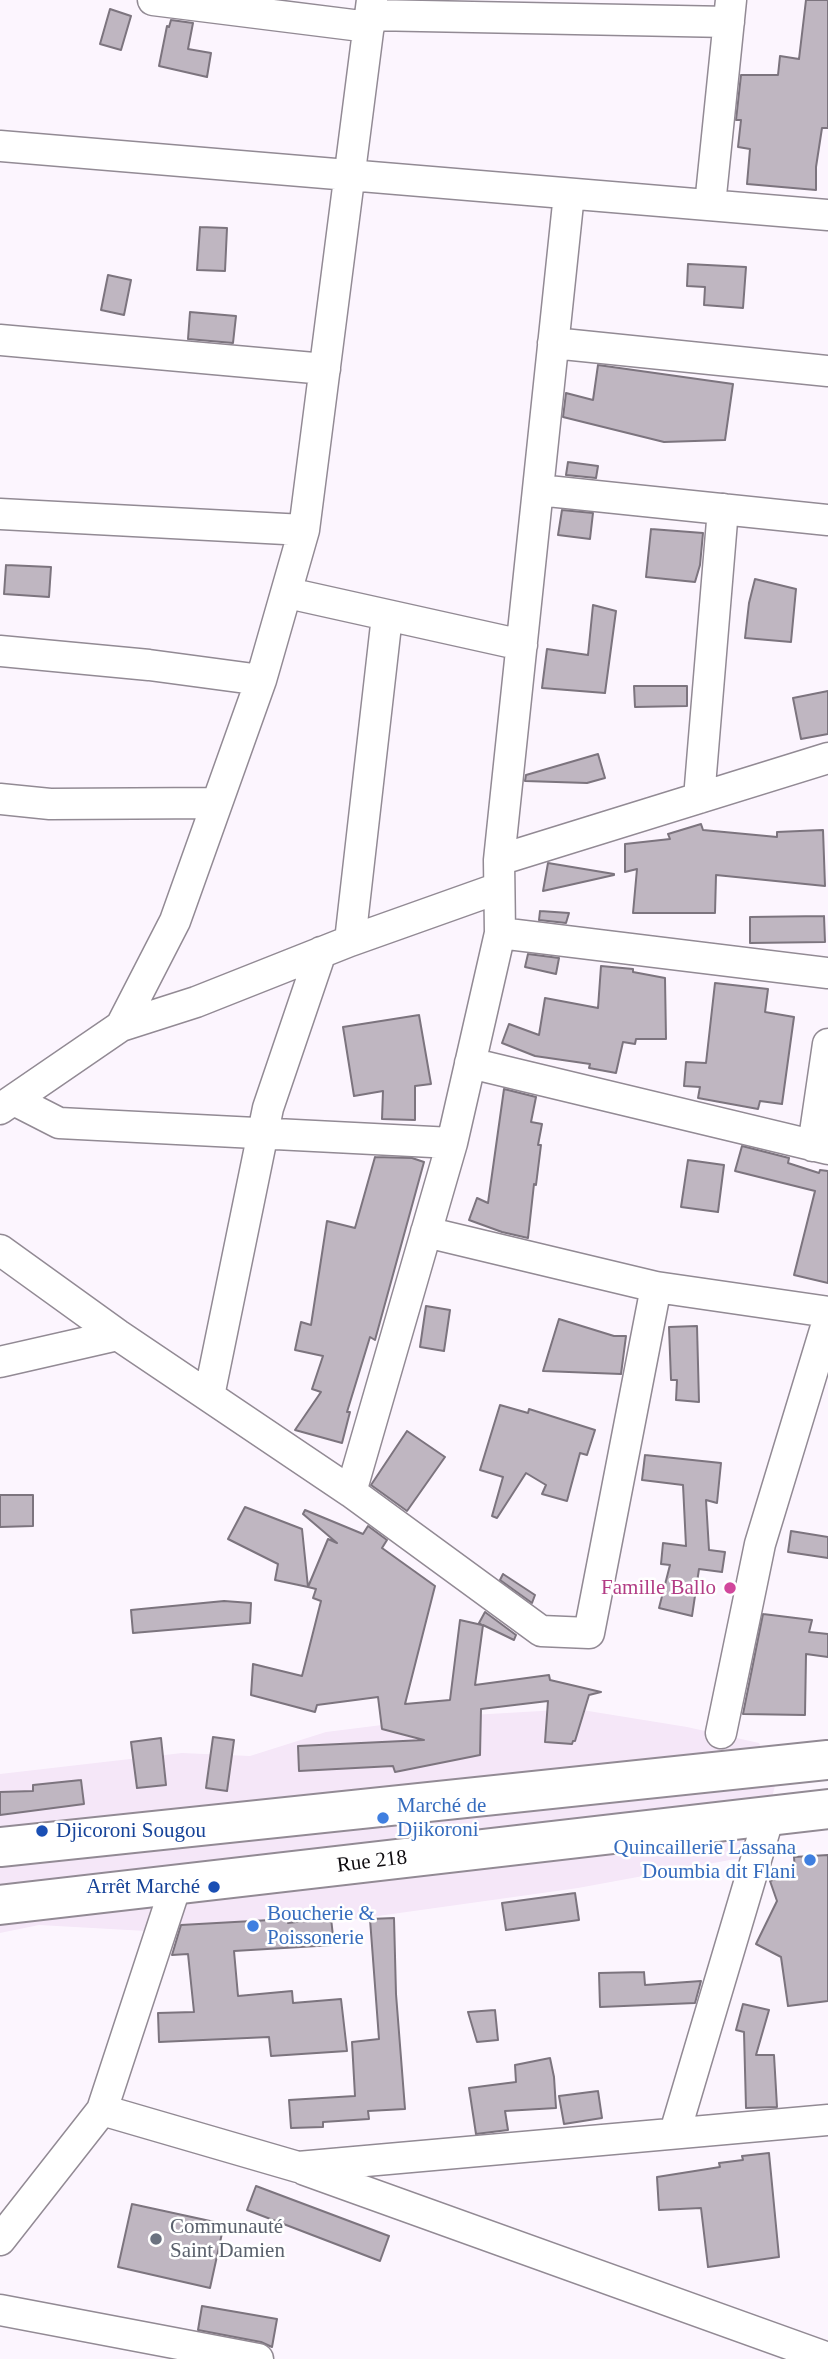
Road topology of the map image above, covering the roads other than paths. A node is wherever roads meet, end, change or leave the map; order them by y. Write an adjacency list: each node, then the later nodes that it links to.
1 (153, 0): 2 (street)
2 (224, 4): 4 (street)
3 (730, 11): 4 (street); 8 (street)
4 (370, 14): 6 (street)
5 (0, 146): 6 (street)
6 (350, 175): 7 (street); 12 (street)
7 (569, 194): 8 (street); 11 (street)
8 (710, 205): 9 (street)
9 (828, 215)
10 (0, 340): 12 (street)
11 (553, 343): 13 (street); 14 (street)
12 (325, 369): 18 (street)
13 (828, 371)
14 (538, 490): 15 (street); 21 (street)
15 (723, 509): 17 (street); 25 (street)
16 (0, 514): 18 (street)
17 (828, 520)
18 (304, 530): 19 (street)
19 (288, 593): 20 (street); 23 (street)
20 (387, 616): 21 (street); 30 (street)
21 (522, 645): 28 (street)
22 (0, 651): 23 (street)
23 (261, 680): 27 (street)
24 (828, 758): 25 (street)
25 (699, 798): 28 (street)
26 (0, 799): 27 (street)
27 (217, 803): 33 (street)
28 (499, 874): 29 (street); 30 (street)
29 (500, 933): 32 (street); 35 (street)
30 (350, 941): 31 (street)
31 (321, 952): 33 (street); 37 (street)
32 (828, 973)
33 (121, 1026): 36 (street)
34 (828, 1044): 39 (street)
35 (470, 1063): 38 (street); 39 (street)
36 (7, 1104): 37 (street)
37 (262, 1134): 38 (street); 47 (street)
38 (452, 1143): 40 (street)
39 (820, 1147)
40 (426, 1232): 42 (street); 48 (street)
41 (0, 1250): 45 (street)
42 (656, 1287): 43 (street); 48 (street)
43 (828, 1312)
44 (828, 1320): 49 (street)
45 (118, 1335): 46 (street); 47 (street)
46 (0, 1362)
47 (209, 1396): 48 (street)
48 (351, 1492)
49 (721, 1733)
50 (828, 1760): 53 (highway)
51 (828, 1809): 52 (highway, Rue 218)
52 (769, 1816): 54 (highway, Rue 218); 58 (street)
53 (0, 1847)
54 (176, 1885): 55 (highway, Rue 218); 56 (street)
55 (0, 1905)
56 (102, 2110): 59 (street); 60 (street)
57 (828, 2119): 58 (street)
58 (675, 2132): 59 (street)
59 (298, 2167): 63 (street)
60 (0, 2240)
61 (0, 2310): 62 (street)
62 (168, 2350): 64 (street)
63 (828, 2358)
64 (258, 2359)

